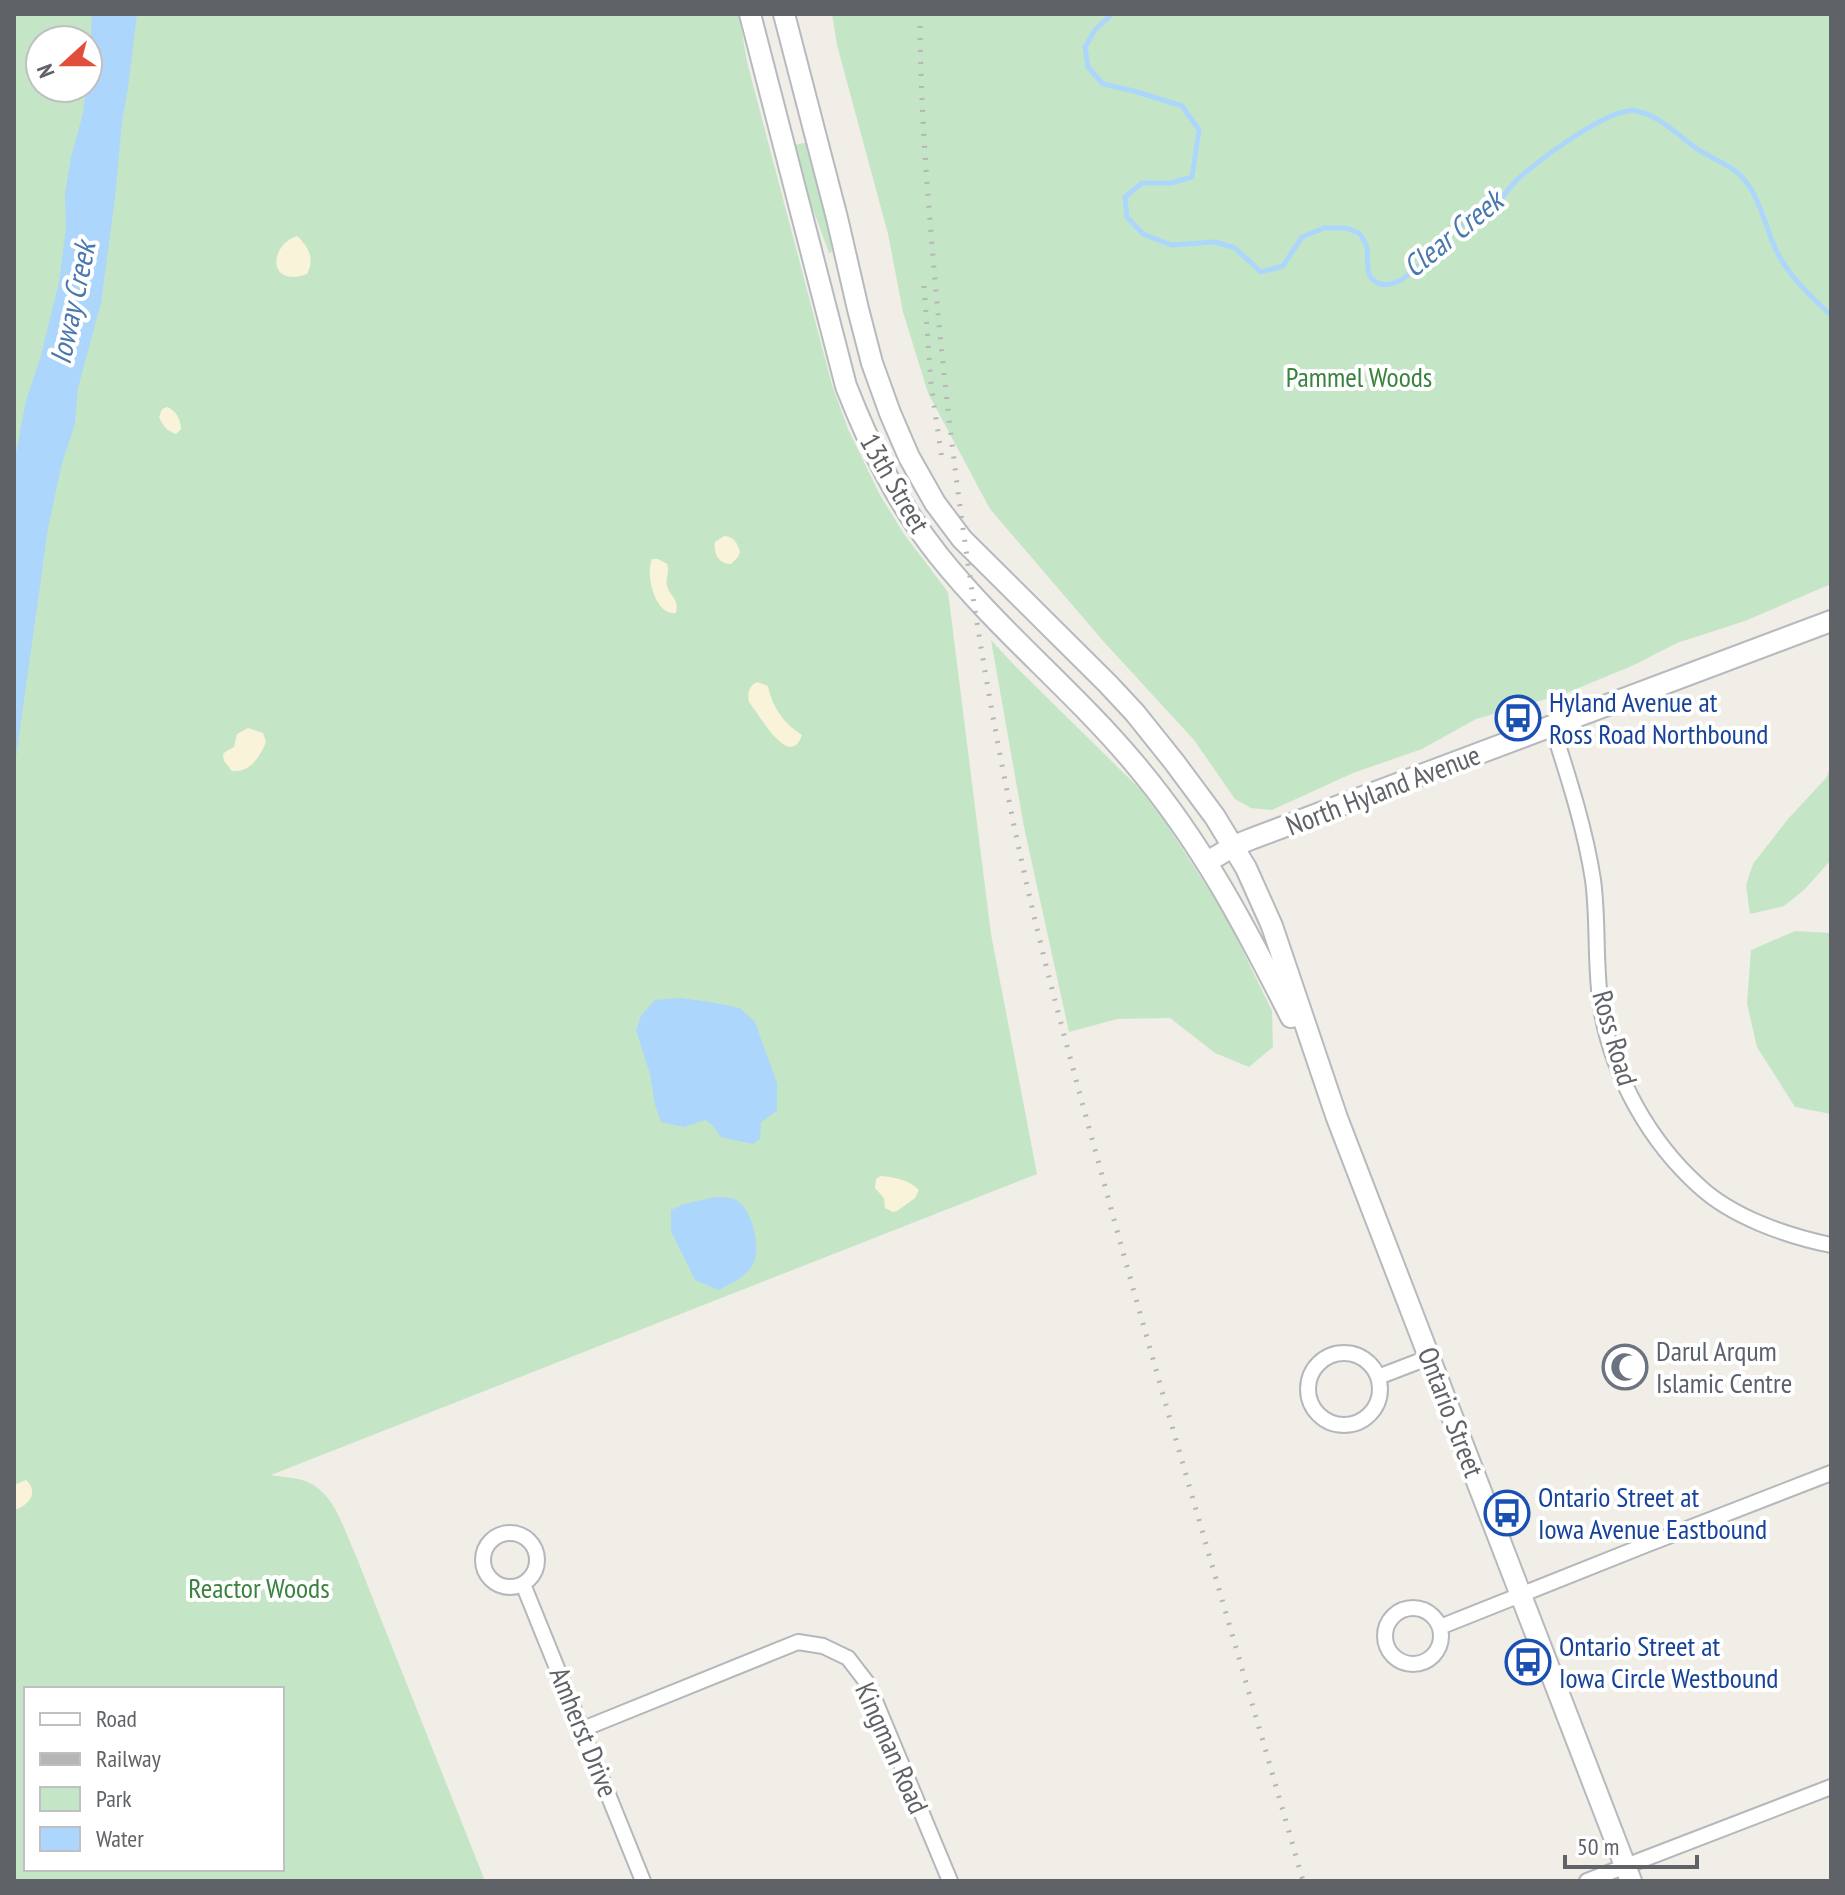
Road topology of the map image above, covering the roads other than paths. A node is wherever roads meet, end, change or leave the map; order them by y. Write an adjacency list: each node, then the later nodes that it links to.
1 (750, 14): 6 (main road, 13th Street)
2 (784, 14): 5 (main road, 13th Street)
3 (1831, 621): 4 (main road, North Hyland Avenue)
4 (1552, 726): 5 (main road, North Hyland Avenue); 8 (street, Ross Road)
5 (1234, 846): 6 (main road, North Hyland Avenue); 7 (main road, Ontario Street)
6 (1207, 862): 7 (main road, Ontario Street)
7 (1322, 1077): 9 (main road, Ontario Street)
8 (1831, 1245)
9 (1430, 1357): 10 (street); 13 (main road, Ontario Street)
10 (1378, 1377): 10 (street)
11 (1831, 1473): 13 (street)
12 (523, 1584): 15 (street, Amherst Drive)
13 (1522, 1595): 14 (street); 17 (main road, Ontario Street)
14 (1440, 1627)
15 (583, 1729): 18 (street, Amherst Drive); 19 (street, Kingman Road)
16 (1831, 1787): 17 (street)
17 (1629, 1874): 20 (street)
18 (643, 1881)
19 (950, 1881)
20 (1587, 1881)

